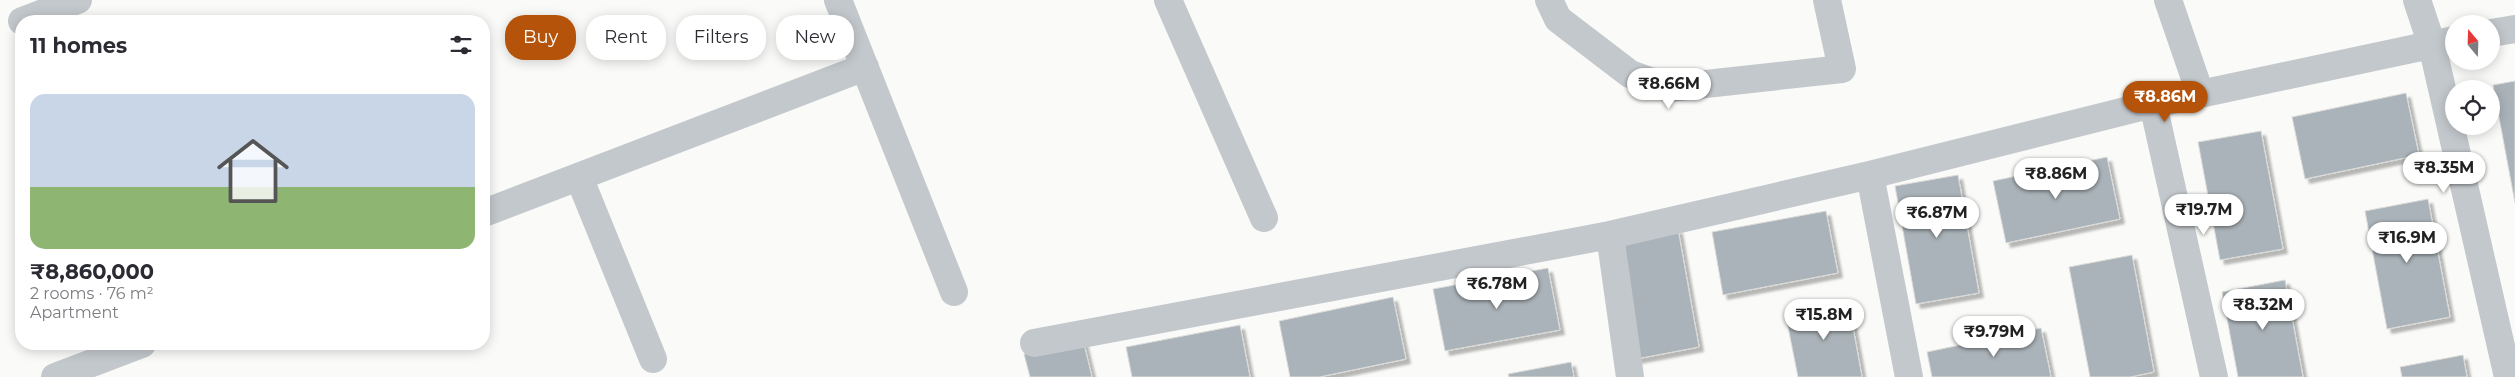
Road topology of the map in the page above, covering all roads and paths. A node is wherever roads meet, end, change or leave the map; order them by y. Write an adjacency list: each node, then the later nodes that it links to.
1 (78, 0): 8 (street)
2 (838, 0): 14 (street)
3 (1168, 0): 20 (street)
4 (1549, 0): 5 (street)
5 (1827, 0)
6 (2168, 0): 15 (street)
7 (2417, 0): 13 (street)
8 (38, 15)
9 (15, 24): 11 (street)
10 (2515, 29): 12 (street)
11 (0, 30)
12 (2500, 32)
13 (2443, 42): 15 (street); 30 (street)
14 (865, 67): 18 (street); 22 (street)
15 (2200, 94): 16 (street)
16 (2154, 104): 17 (street); 29 (street)
17 (1870, 175): 21 (street); 28 (street)
18 (579, 177): 19 (street); 25 (street)
19 (490, 211)
20 (1264, 218)
21 (1610, 235): 23 (street); 27 (street)
22 (954, 292)
23 (1034, 343)
24 (126, 350): 26 (street)
25 (653, 360)
26 (55, 377)
27 (1630, 377)
28 (1909, 377)
29 (2214, 377)
30 (2508, 377)

